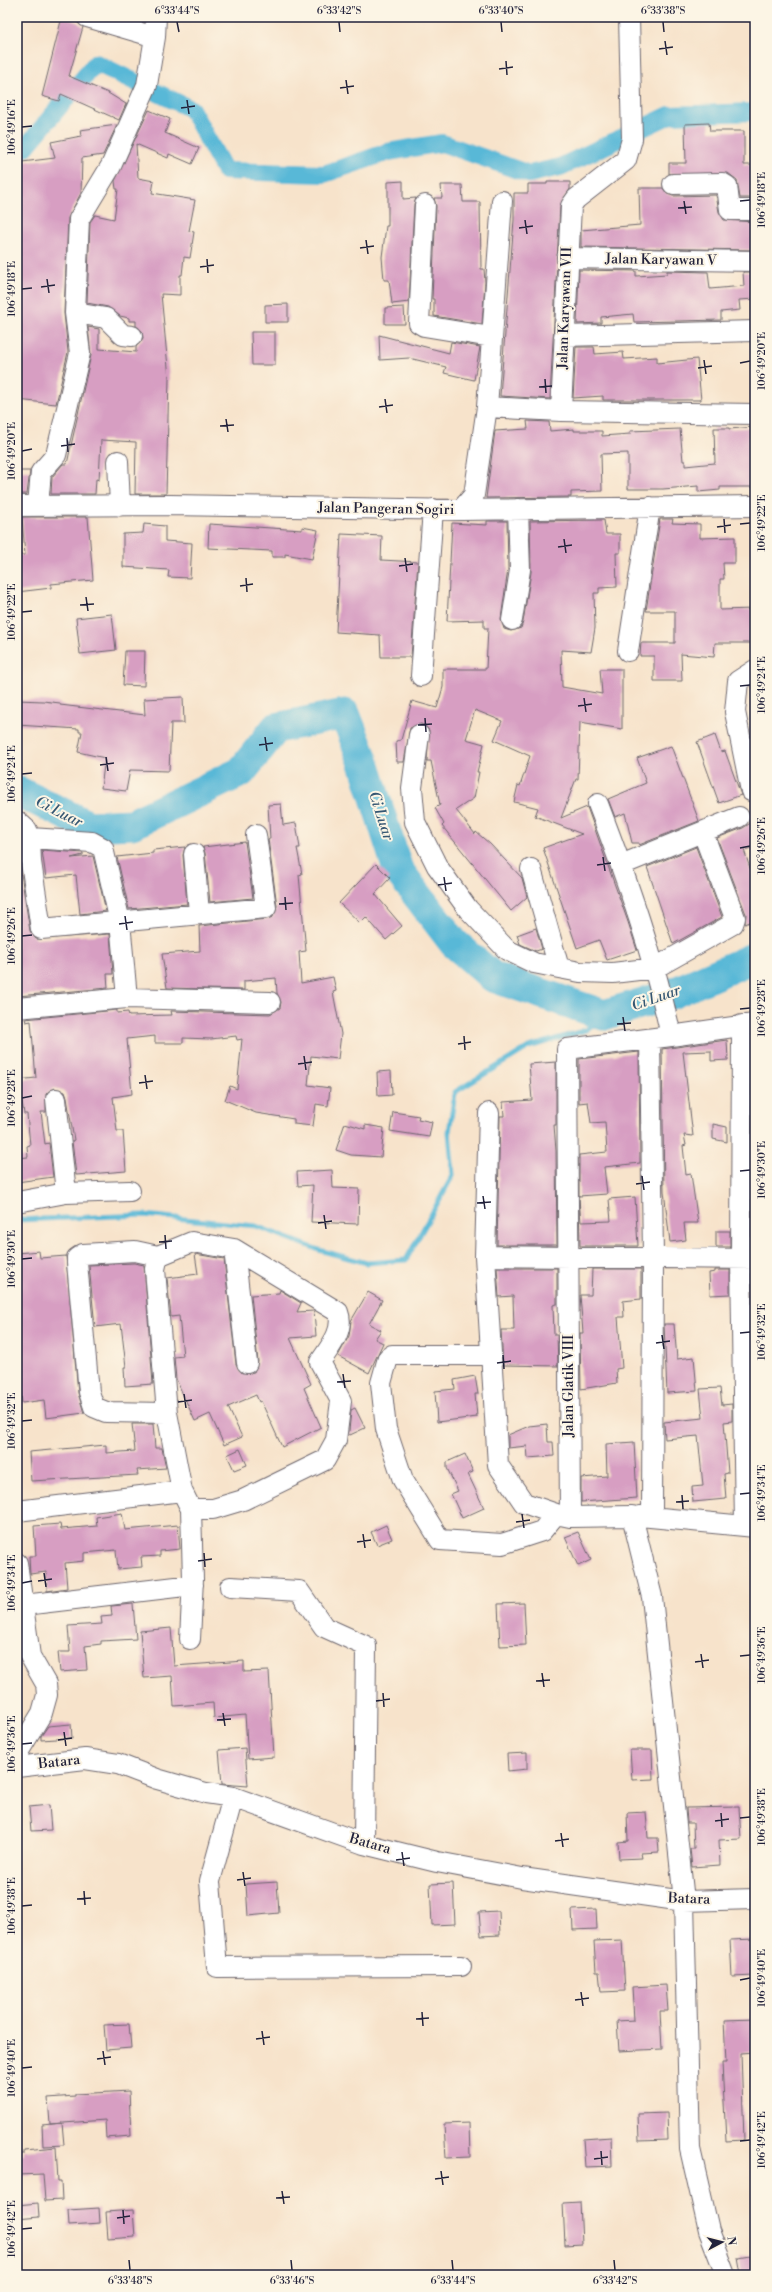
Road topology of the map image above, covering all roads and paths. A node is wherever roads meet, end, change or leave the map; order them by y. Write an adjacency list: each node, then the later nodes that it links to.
1 (87, 17): 4 (street)
2 (156, 17): 4 (street)
3 (629, 17): 9 (street, Jalan Karyawan VII)
4 (155, 37): 11 (street)
5 (673, 184): 8 (street)
6 (502, 201): 14 (street)
7 (425, 205): 14 (street)
8 (755, 210)
9 (567, 258): 10 (street, Jalan Karyawan V); 15 (street, Jalan Karyawan VII)
10 (755, 260)
11 (75, 313): 13 (street); 20 (street)
12 (755, 331): 15 (street)
13 (132, 336)
14 (491, 336): 16 (street)
15 (564, 336): 17 (street, Jalan Karyawan VII)
16 (487, 407): 17 (street); 27 (street)
17 (561, 411): 18 (street)
18 (755, 414)
19 (118, 461): 22 (street)
20 (38, 505): 21 (street, Jalan Pangeran Sogiri); 22 (street, Jalan Pangeran Sogiri)
21 (17, 506)
22 (120, 506): 25 (street, Jalan Pangeran Sogiri)
23 (755, 506): 24 (street, Jalan Pangeran Sogiri)
24 (650, 507): 26 (street, Jalan Pangeran Sogiri); 29 (street)
25 (433, 509): 27 (street, Jalan Pangeran Sogiri); 31 (street)
26 (518, 509): 27 (street, Jalan Pangeran Sogiri); 28 (street)
27 (461, 510)
28 (512, 620)
29 (628, 651)
30 (755, 670): 33 (street)
31 (421, 676)
32 (419, 735): 45 (street)
33 (751, 791)
34 (598, 804): 41 (street)
35 (739, 817): 37 (street)
36 (17, 821): 39 (street)
37 (703, 833): 41 (street); 46 (street)
38 (256, 836): 43 (street)
39 (30, 838): 44 (street); 44 (street)
40 (194, 854): 43 (street)
41 (622, 865): 46 (street)
42 (531, 869): 45 (street)
43 (199, 913): 44 (street)
44 (120, 922): 47 (street)
45 (559, 968): 46 (street)
46 (655, 970): 51 (street)
47 (127, 998): 48 (street); 49 (street)
48 (270, 1002)
49 (17, 1008)
50 (748, 1024): 51 (street); 63 (street)
51 (669, 1028): 52 (street)
52 (650, 1039): 61 (street, Jalan Glatik VIII); 62 (street)
53 (56, 1099): 56 (street)
54 (489, 1113): 60 (street)
55 (130, 1191): 56 (street)
56 (66, 1193): 57 (street)
57 (17, 1202)
58 (234, 1249): 59 (street); 65 (street); 68 (street)
59 (158, 1256): 66 (street); 66 (street)
60 (485, 1256): 61 (street); 64 (street)
61 (568, 1256): 62 (street); 70 (street, Jalan Glatik VIII)
62 (653, 1257): 63 (street); 72 (street)
63 (748, 1260): 73 (street)
64 (491, 1355): 70 (street); 70 (street)
65 (247, 1363)
66 (167, 1413): 67 (street)
67 (182, 1490): 68 (street); 69 (street)
68 (191, 1509): 75 (street)
69 (17, 1511)
70 (563, 1515): 71 (street)
71 (632, 1516): 72 (street); 85 (street)
72 (652, 1518): 73 (street)
73 (750, 1526)
74 (17, 1563): 77 (street)
75 (193, 1585): 77 (street); 78 (street)
76 (230, 1587): 83 (street)
77 (24, 1605): 79 (street)
78 (190, 1639)
79 (24, 1657): 80 (street)
80 (17, 1754)
81 (17, 1767): 82 (street, Batara)
82 (233, 1797): 83 (street, Batara); 86 (street)
83 (364, 1844): 85 (street, Batara)
84 (755, 1899): 85 (street, Batara)
85 (684, 1901): 87 (street)
86 (461, 1966)
87 (726, 2275)

